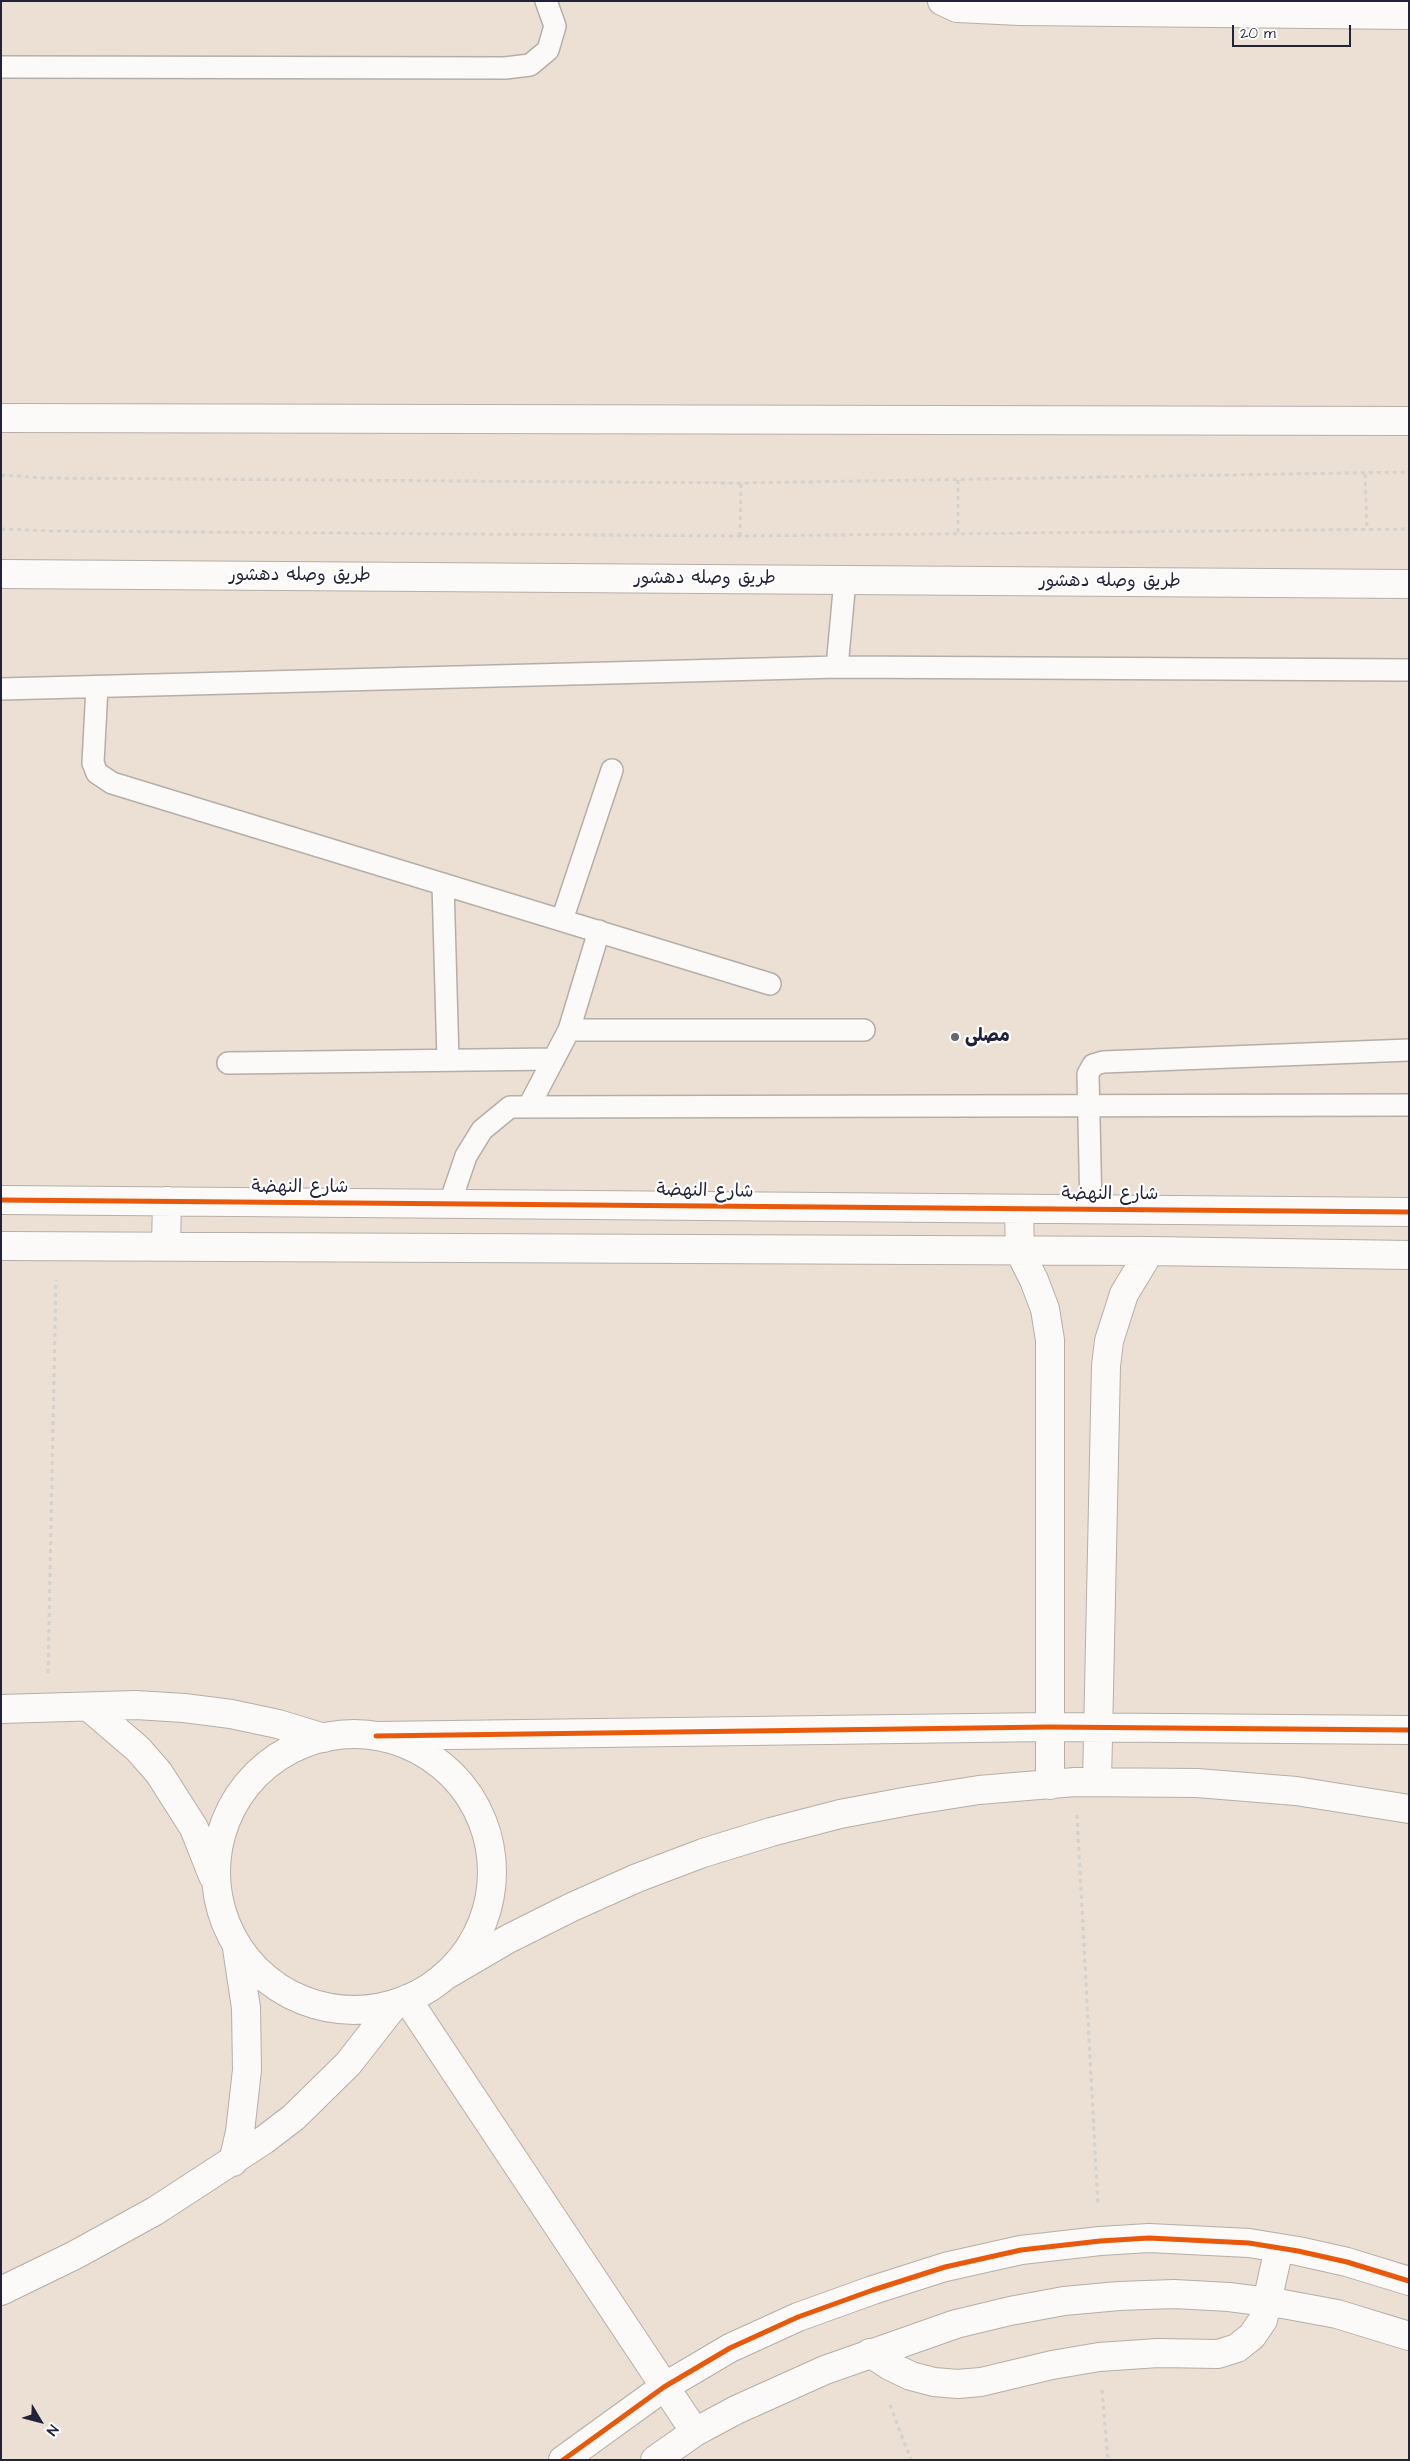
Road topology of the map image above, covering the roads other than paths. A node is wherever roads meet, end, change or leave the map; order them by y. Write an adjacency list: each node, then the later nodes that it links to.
1 (546, 1): 4 (lane)
2 (942, 1): 3 (street)
3 (1409, 15)
4 (1, 67)
5 (1, 418): 6 (street)
6 (1409, 421)
7 (1, 574): 8 (street, طريق وصله دهشور)
8 (845, 580): 9 (street, طريق وصله دهشور); 10 (lane)
9 (1409, 584)
10 (837, 667): 11 (lane); 12 (lane)
11 (1409, 670)
12 (97, 687): 13 (lane); 15 (lane)
13 (1, 689)
14 (612, 770): 16 (lane)
15 (443, 884): 16 (lane); 23 (lane)
16 (562, 920): 17 (lane)
17 (599, 932): 18 (lane); 19 (lane)
18 (770, 984)
19 (569, 1030): 20 (lane); 22 (lane)
20 (864, 1030)
21 (1409, 1050): 27 (lane)
22 (554, 1059): 23 (lane); 26 (lane)
23 (448, 1060): 24 (lane)
24 (228, 1063)
25 (1409, 1105): 27 (lane)
26 (529, 1106): 27 (lane); 30 (lane)
27 (1089, 1107): 32 (lane)
28 (1, 1200): 29 (street, شارع النهضة)
29 (167, 1201): 30 (street, شارع النهضة); 35 (street)
30 (450, 1203): 31 (street, شارع النهضة)
31 (1019, 1208): 32 (street, شارع النهضة); 37 (street)
32 (1091, 1210): 33 (street, شارع النهضة)
33 (1409, 1212)
34 (1, 1246): 35 (street)
35 (166, 1246): 37 (street)
36 (1150, 1251): 37 (street); 38 (street); 42 (street)
37 (1020, 1252): 41 (street)
38 (1409, 1255)
39 (89, 1707): 40 (street); 45 (street); 48 (street)
40 (1, 1709)
41 (1049, 1727): 42 (street); 44 (street); 46 (street)
42 (1097, 1727): 43 (street); 46 (street)
43 (1409, 1730)
44 (376, 1736): 45 (street); 50 (street)
45 (324, 1738): 48 (street)
46 (1074, 1783): 47 (street); 50 (street)
47 (1409, 1809)
48 (217, 1889): 49 (street)
49 (236, 1946): 51 (street); 52 (street)
50 (443, 1977): 51 (street)
51 (401, 2002): 52 (street); 59 (street)
52 (233, 2162): 55 (street)
53 (1279, 2248): 54 (street); 56 (street); 59 (street)
54 (1409, 2281)
55 (1, 2291)
56 (1268, 2302): 57 (street); 58 (street); 58 (street)
57 (1409, 2336)
58 (870, 2354): 60 (street)
59 (664, 2387): 60 (street); 61 (street)
60 (695, 2432): 62 (street)
61 (563, 2460)
62 (655, 2460)

